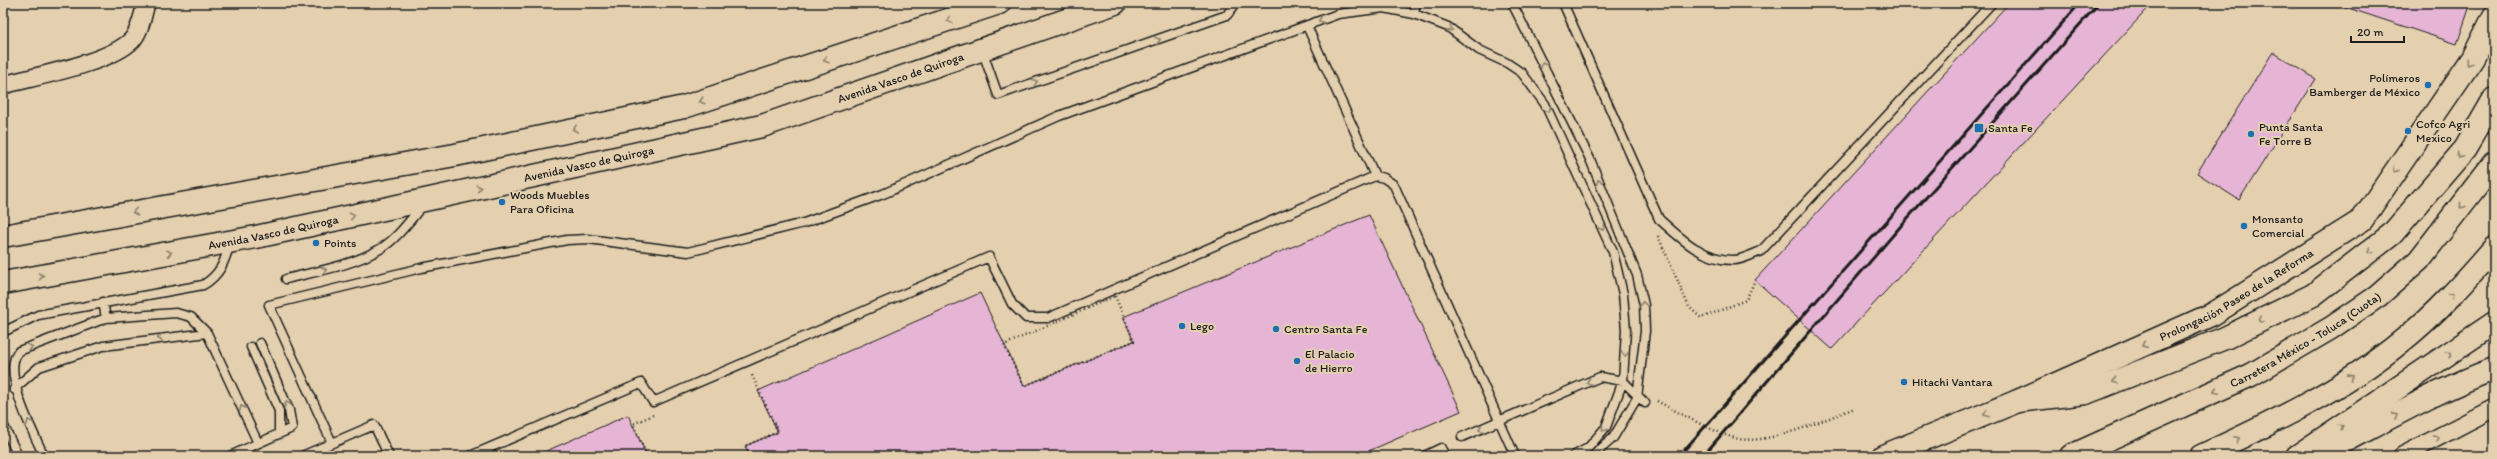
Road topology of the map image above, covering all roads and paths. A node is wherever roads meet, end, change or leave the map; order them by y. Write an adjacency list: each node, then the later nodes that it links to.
1 (146, 3): 13 (street)
2 (999, 3): 18 (main road, one-way to 18)
3 (1115, 3): 12 (main road, Avenida Vasco de Quiroga)
4 (1236, 3): 12 (lane, one-way to 4)
5 (1416, 3): 9 (lane)
6 (1512, 3): 36 (lane, one-way to 6)
7 (1563, 3): 8 (lane)
8 (1992, 3)
9 (1414, 14): 11 (lane, one-way to 11); 33 (lane, one-way to 33)
10 (2494, 16): 37 (main road, Prolongación Paseo de la Reforma, one-way to 37)
11 (1307, 26): 16 (lane); 48 (lane)
12 (982, 50): 17 (main road, Avenida Vasco de Quiroga, one-way to 12)
13 (3, 86)
14 (2494, 99): 37 (main road, one-way to 37)
15 (2494, 164): 63 (main road, Carretera México - Toluca (Cuota), one-way to 63)
16 (1375, 176): 42 (lane); 54 (lane)
17 (427, 200): 19 (main road, Avenida Vasco de Quiroga, one-way to 17); 21 (lane, one-way to 17)
18 (3, 236)
19 (231, 242): 22 (main road, Avenida Vasco de Quiroga, one-way to 19); 23 (lane)
20 (2494, 248): 64 (main road, one-way to 20)
21 (286, 278)
22 (3, 283)
23 (103, 302): 24 (lane); 27 (lane)
24 (106, 318): 28 (lane); 34 (lane, one-way to 24)
25 (1123, 318): 25 (path)
26 (2494, 323): 65 (main road, one-way to 26)
27 (3, 332)
28 (207, 332): 34 (lane, one-way to 34); 47 (lane, one-way to 28)
29 (260, 343): 45 (lane, one-way to 29)
30 (251, 347): 45 (lane)
31 (2494, 369): 44 (main road, one-way to 31)
32 (743, 375): 56 (path)
33 (1623, 381): 36 (lane); 42 (lane, one-way to 42); 60 (lane, one-way to 60)
34 (14, 389): 50 (lane, one-way to 34)
35 (1650, 397): 39 (path)
36 (1637, 398): 38 (lane); 61 (lane)
37 (2018, 401): 62 (main road, Prolongación Paseo de la Reforma, one-way to 62)
38 (1645, 404)
39 (1855, 408)
40 (2494, 408): 68 (street, one-way to 40)
41 (660, 412): 55 (path)
42 (1499, 420): 46 (lane, one-way to 46); 59 (lane)
43 (3, 424): 49 (lane)
44 (2377, 426): 66 (main road); 67 (main road)
45 (279, 434): 47 (lane)
46 (1462, 437)
47 (258, 443): 51 (lane)
48 (332, 443): 52 (lane); 53 (lane)
49 (18, 456)
50 (44, 456)
51 (230, 456)
52 (302, 456)
53 (389, 456)
54 (470, 456)
55 (647, 456)
56 (749, 456)
57 (1424, 456): 58 (lane)
58 (1445, 456)
59 (1515, 456)
60 (1573, 456)
61 (1593, 456)
62 (1883, 456)
63 (2071, 456)
64 (2202, 456)
65 (2297, 456)
66 (2317, 456)
67 (2340, 456)
68 (2402, 456)

